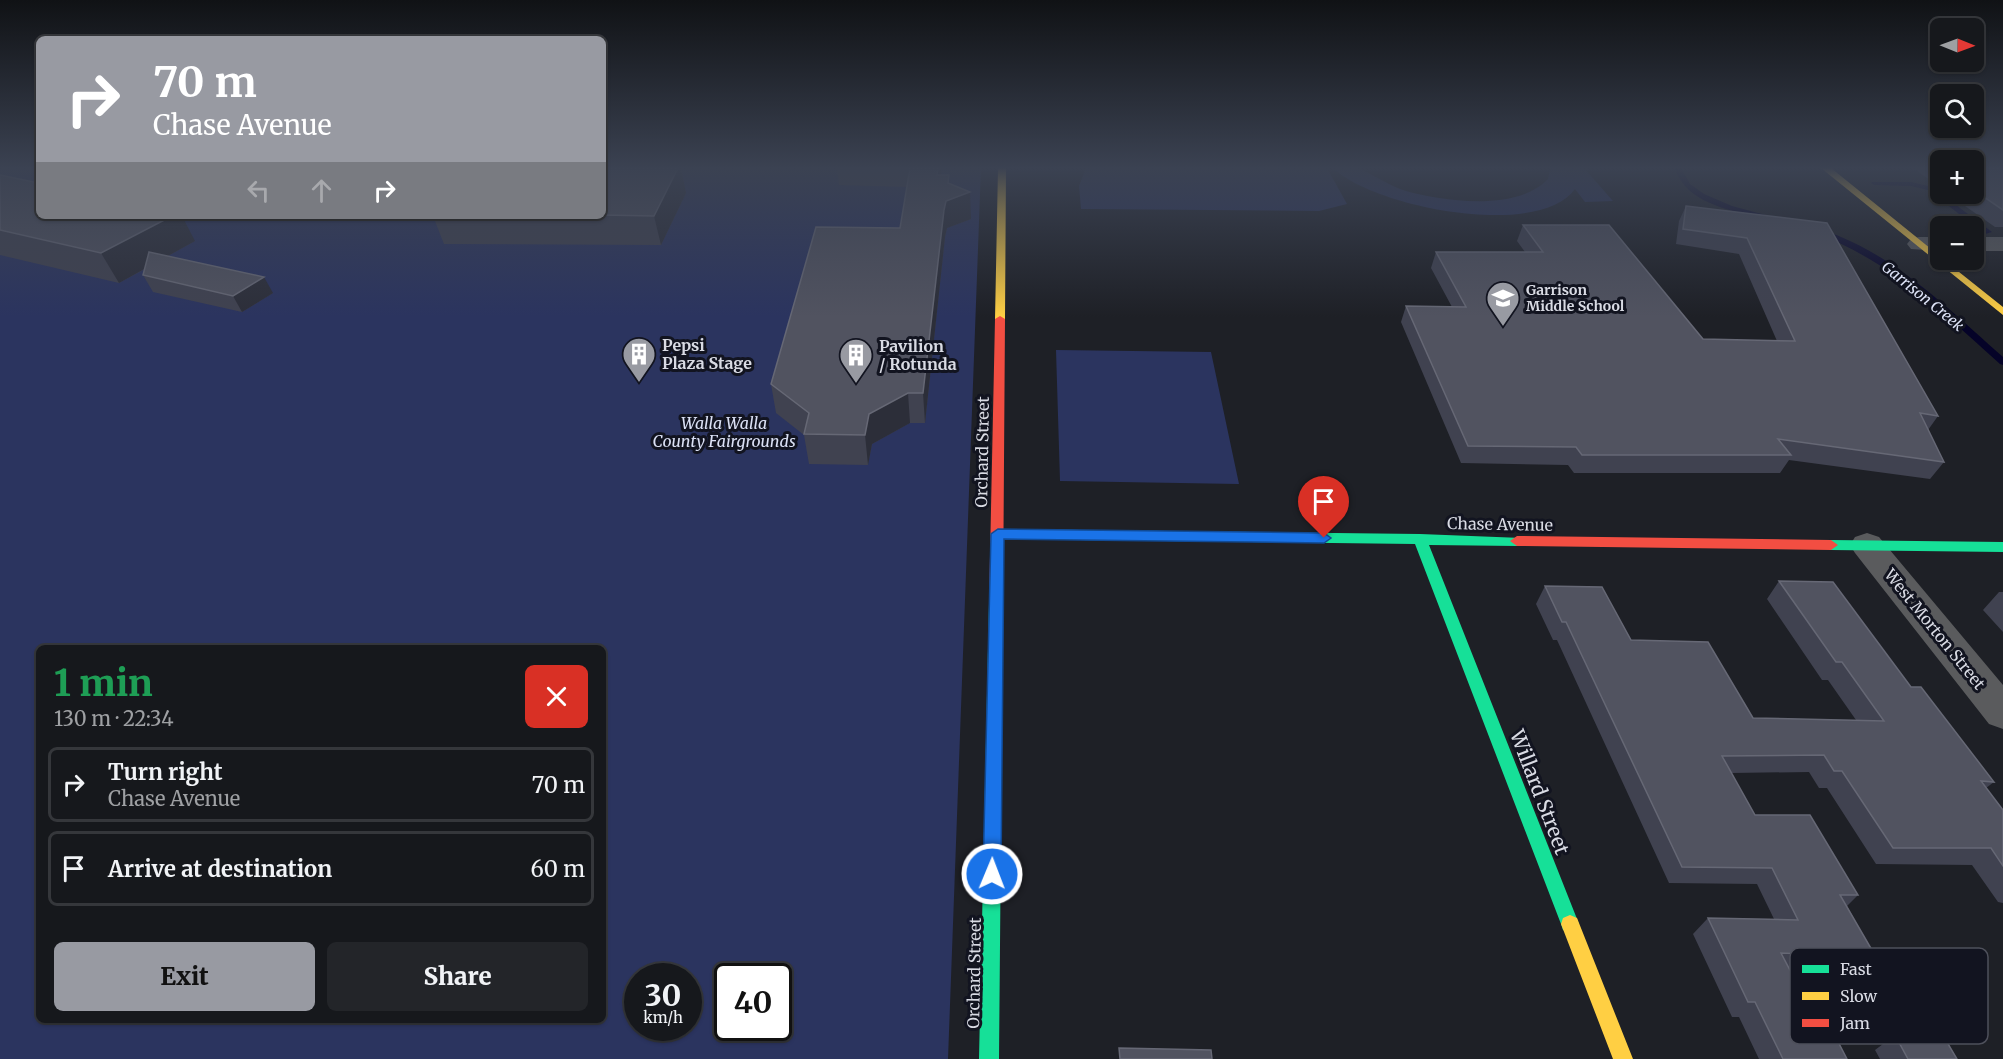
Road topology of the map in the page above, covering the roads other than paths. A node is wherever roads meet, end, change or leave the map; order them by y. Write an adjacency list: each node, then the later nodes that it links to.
1 (1001, 217): 8 (street, Orchard Street)
2 (1893, 217): 3 (street)
3 (1930, 244)
4 (1984, 244): 5 (street)
5 (2003, 244)
6 (1958, 270): 7 (street)
7 (2003, 312)
8 (998, 534): 9 (street, Chase Avenue); 13 (street, Orchard Street)
9 (1420, 539): 10 (street, Chase Avenue); 14 (street, Willard Street)
10 (1867, 545): 11 (street, Chase Avenue); 12 (street, West Morton Street)
11 (2003, 547)
12 (2003, 713)
13 (989, 1059)
14 (1623, 1059)

